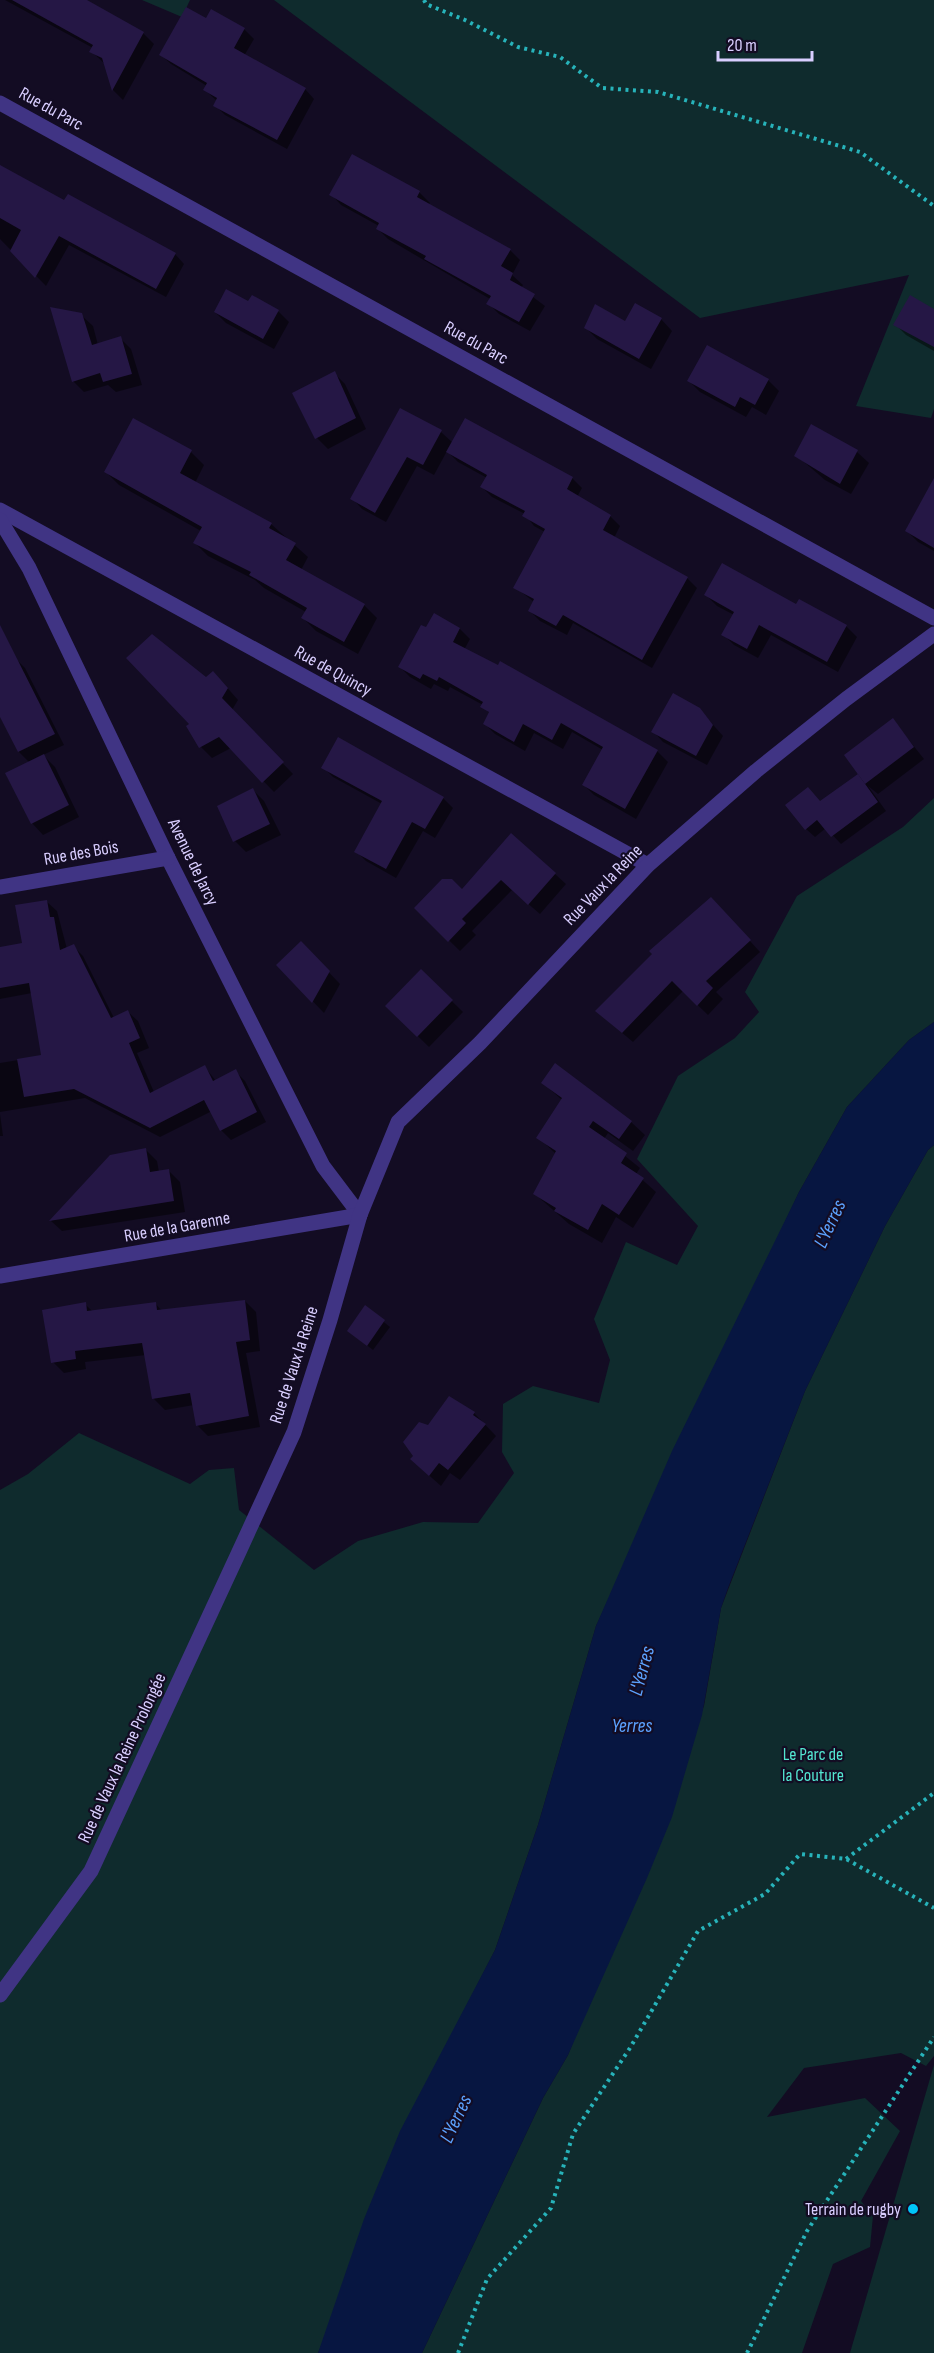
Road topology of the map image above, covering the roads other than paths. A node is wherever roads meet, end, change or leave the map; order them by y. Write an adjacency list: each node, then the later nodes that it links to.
1 (0, 103): 4 (street, Rue du Parc)
2 (0, 510): 7 (street, Rue de Quincy)
3 (0, 520): 6 (street, Avenue de Jarcy)
4 (934, 618)
5 (934, 634): 7 (street, Rue Vaux la Reine)
6 (168, 858): 8 (street, Rue des Bois); 9 (street, Avenue de Jarcy)
7 (648, 865): 9 (street, Rue Vaux la Reine)
8 (0, 887)
9 (360, 1215): 10 (street, Rue de la Garenne); 11 (street, Rue de Vaux la Reine)
10 (0, 1276)
11 (252, 1523): 12 (street, Rue de Vaux la Reine Prolongée)
12 (0, 1995)

